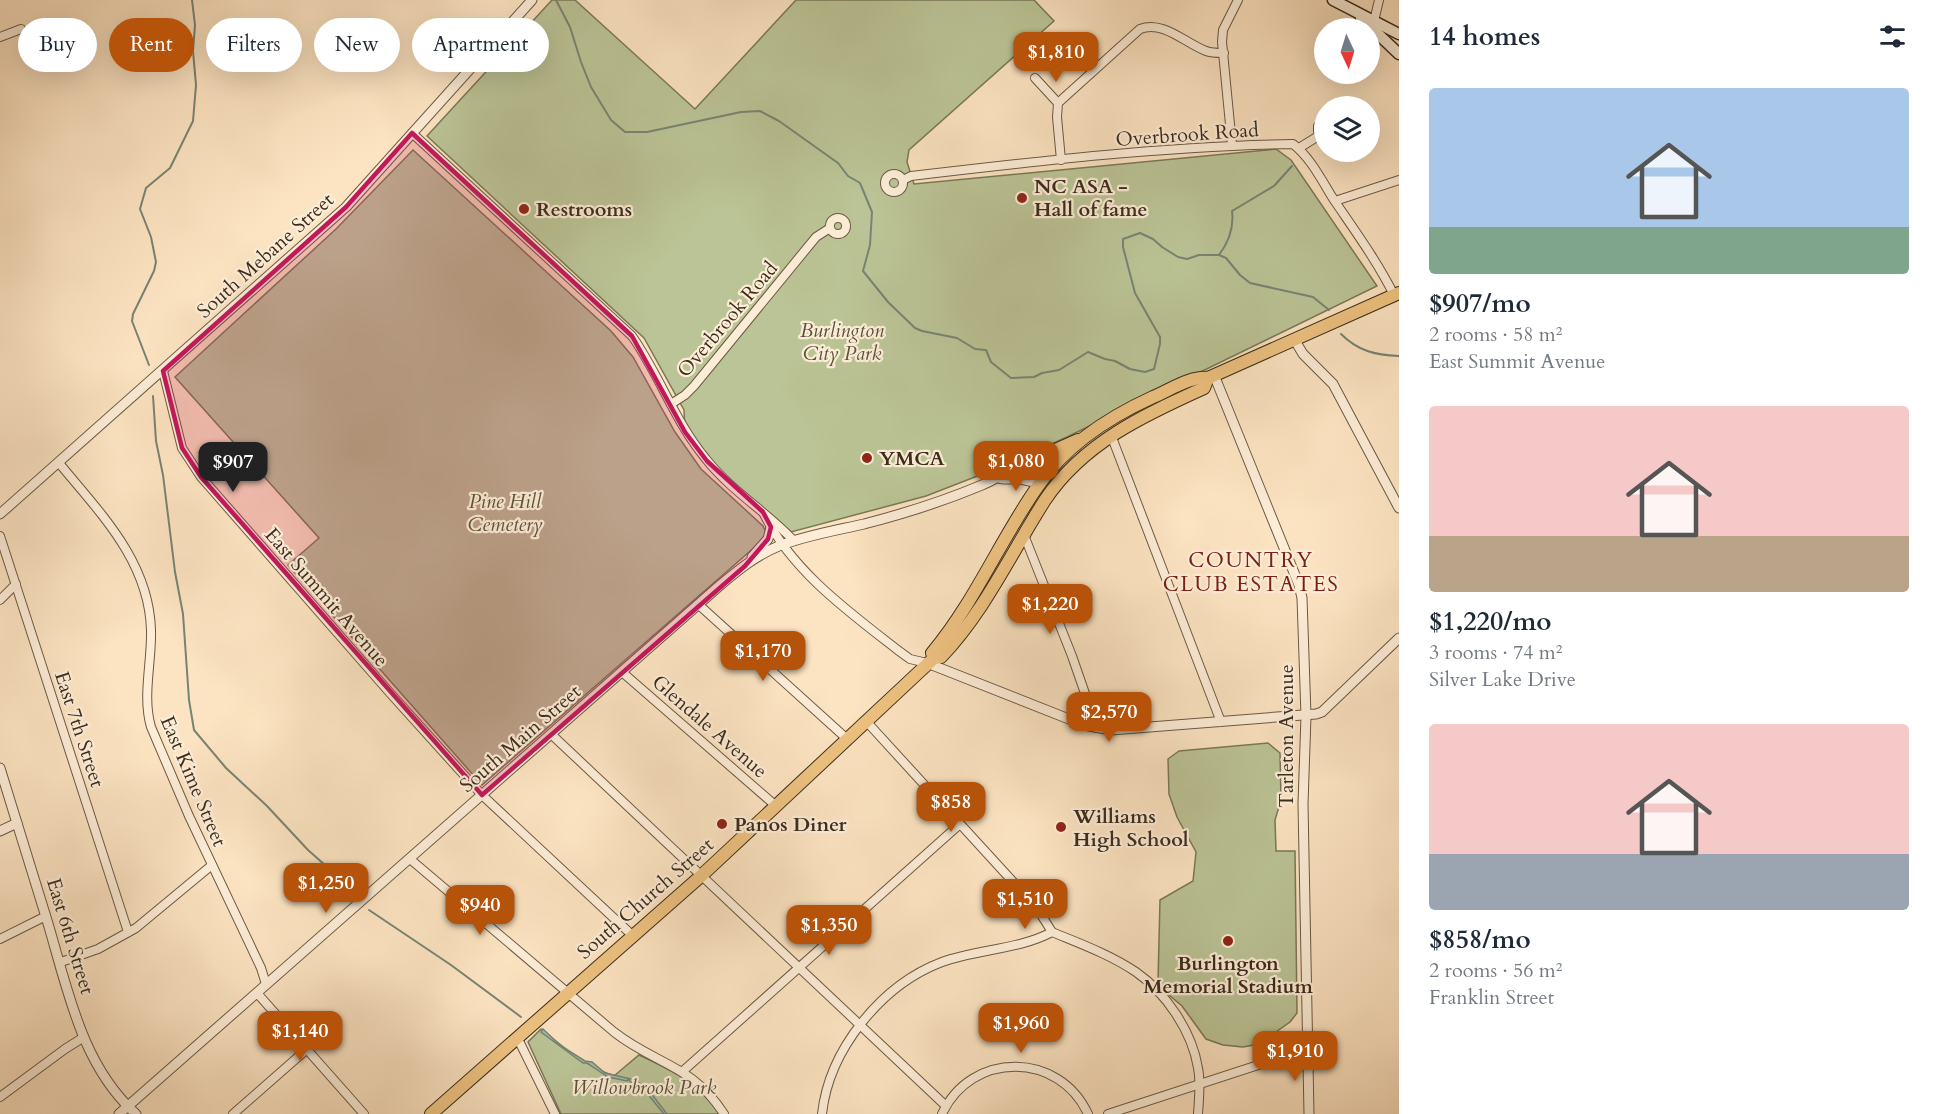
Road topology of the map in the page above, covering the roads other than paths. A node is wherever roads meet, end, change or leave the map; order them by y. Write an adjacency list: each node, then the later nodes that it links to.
1 (532, 0): 16 (street, South Mebane Street)
2 (1238, 0): 12 (street)
3 (1333, 0): 5 (main road)
4 (1379, 0): 7 (street)
5 (1352, 10): 6 (main road); 13 (main road)
6 (1368, 18)
7 (1375, 18)
8 (1380, 24): 10 (main road)
9 (18, 29): 11 (street)
10 (1399, 33)
11 (0, 37)
12 (1224, 53): 15 (street); 18 (street)
13 (1399, 54)
14 (1035, 78): 15 (street)
15 (1058, 103): 20 (street)
16 (412, 134): 27 (street, South Mebane Street); 29 (street)
17 (1314, 140): 19 (street)
18 (1232, 145): 19 (street, Overbrook Road); 20 (street, Overbrook Road)
19 (1299, 148): 23 (street)
20 (1061, 160): 21 (street, Overbrook Road)
21 (903, 180)
22 (1399, 180): 23 (street)
23 (1335, 201): 25 (street)
24 (830, 228): 29 (street, Overbrook Road)
25 (1396, 294): 26 (main road, South Church Street)
26 (1294, 339): 28 (main road, South Church Street); 36 (street)
27 (163, 371): 33 (street, South Mebane Street); 58 (street, East Summit Avenue)
28 (1211, 377): 30 (main road, South Church Street); 31 (main road, South Church Street); 51 (street, Tarleton Avenue)
29 (671, 404): 37 (street)
30 (1111, 435): 32 (main road, South Church Street); 53 (street)
31 (1087, 436): 34 (main road); 35 (main road, South Church Street)
32 (1093, 448): 35 (main road); 40 (main road, South Church Street)
33 (58, 463): 38 (street, South Mebane Street); 64 (street, East Kime Street)
34 (1000, 475): 35 (street, South Main Street); 42 (street, South Main Street)
35 (1040, 482): 40 (main road); 49 (main road, South Church Street)
36 (1399, 508)
37 (763, 512): 39 (street); 42 (street)
38 (0, 514)
39 (771, 527): 43 (street); 44 (street)
40 (1027, 530): 49 (main road, South Church Street); 54 (street)
41 (0, 536): 45 (street, East 7th Street)
42 (794, 542): 43 (street, South Main Street)
43 (781, 545): 44 (street, South Main Street); 49 (street)
44 (745, 566): 47 (street, South Main Street)
45 (16, 584): 46 (street); 67 (street, East 7th Street)
46 (0, 600)
47 (699, 605): 50 (street, South Main Street); 56 (street)
48 (1399, 638): 51 (street)
49 (931, 660): 52 (main road, South Church Street); 54 (street)
50 (622, 672): 55 (street, South Main Street); 59 (street, Glendale Avenue)
51 (1306, 716): 53 (street); 79 (street, Tarleton Avenue)
52 (866, 721): 56 (main road, South Church Street); 61 (street)
53 (1221, 722): 54 (street)
54 (1096, 728)
55 (551, 734): 58 (street, South Main Street); 65 (street)
56 (846, 738): 59 (main road, South Church Street)
57 (0, 768): 60 (street, East 6th Street)
58 (482, 795): 63 (street, South Main Street); 69 (street, East Summit Avenue)
59 (776, 806): 65 (main road, South Church Street)
60 (17, 824): 62 (street); 66 (street, East 6th Street)
61 (960, 824): 68 (street); 72 (street)
62 (0, 831)
63 (410, 859): 73 (street, South Main Street); 75 (street)
64 (212, 865): 67 (street); 73 (street, East Kime Street)
65 (700, 876): 69 (main road, South Church Street); 72 (street)
66 (46, 916): 70 (street); 71 (street, East 6th Street)
67 (128, 932): 71 (street)
68 (1052, 932): 76 (street); 82 (street)
69 (632, 935): 75 (main road, South Church Street)
70 (0, 939)
71 (61, 962): 77 (street, East 6th Street)
72 (798, 967): 76 (street); 81 (street)
73 (266, 984): 74 (street, South Main Street)
74 (257, 993): 80 (street); 84 (street, South Main Street)
75 (567, 993): 78 (main road, South Church Street); 81 (street)
76 (860, 1024): 85 (street); 93 (street)
77 (84, 1037): 83 (street); 84 (street, East 6th Street)
78 (517, 1037): 90 (main road, South Church Street); 91 (street)
79 (1308, 1049): 82 (street); 98 (street, Tarleton Avenue)
80 (306, 1050): 88 (street); 89 (street)
81 (682, 1071): 92 (street)
82 (1200, 1084): 96 (street); 97 (street)
83 (0, 1097)
84 (127, 1106): 86 (street, South Main Street); 87 (street, East 6th Street)
85 (946, 1106): 94 (street); 95 (street)
86 (119, 1114)
87 (136, 1114)
88 (233, 1114)
89 (364, 1114)
90 (431, 1114)
91 (555, 1114)
92 (724, 1114)
93 (822, 1114)
94 (942, 1114)
95 (1088, 1114)
96 (1108, 1114)
97 (1198, 1114)
98 (1309, 1114)

